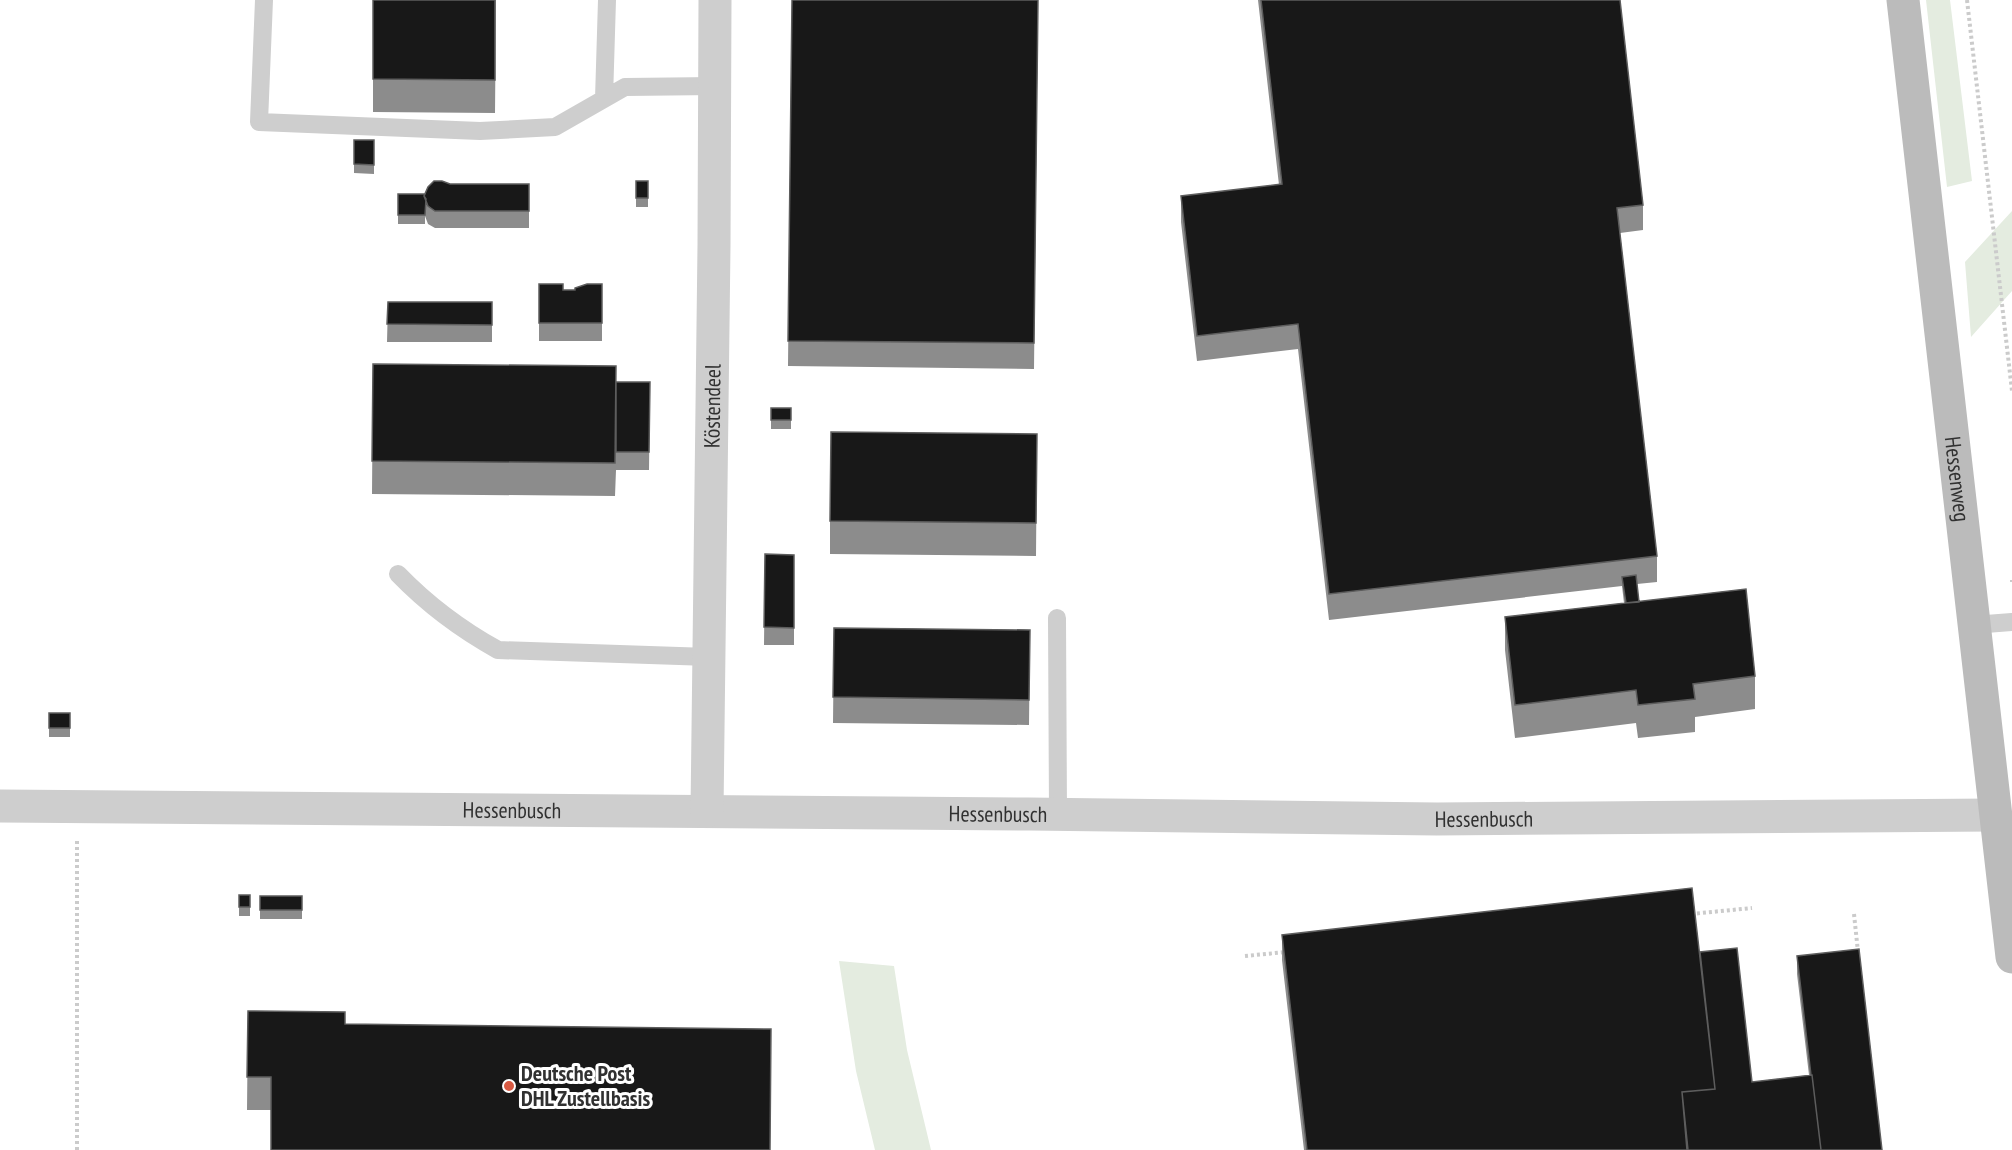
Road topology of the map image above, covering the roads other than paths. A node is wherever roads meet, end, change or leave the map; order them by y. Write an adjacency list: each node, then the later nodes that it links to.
1 (264, 0): 6 (lane)
2 (607, 0): 6 (lane)
3 (715, 0): 5 (street, Köstendeel)
4 (1903, 0): 10 (street, Hessenweg)
5 (715, 86): 6 (lane); 11 (street, Köstendeel)
6 (604, 99)
7 (398, 574): 11 (lane)
8 (1057, 618): 14 (lane)
9 (2012, 622): 10 (lane)
10 (1973, 625): 15 (street, Hessenweg)
11 (709, 657): 13 (street, Köstendeel)
12 (0, 806): 13 (street, Hessenbusch)
13 (708, 811): 14 (street, Hessenbusch)
14 (1058, 814): 15 (street, Hessenbusch)
15 (1995, 815): 16 (street, Hessenweg)
16 (2012, 957)

